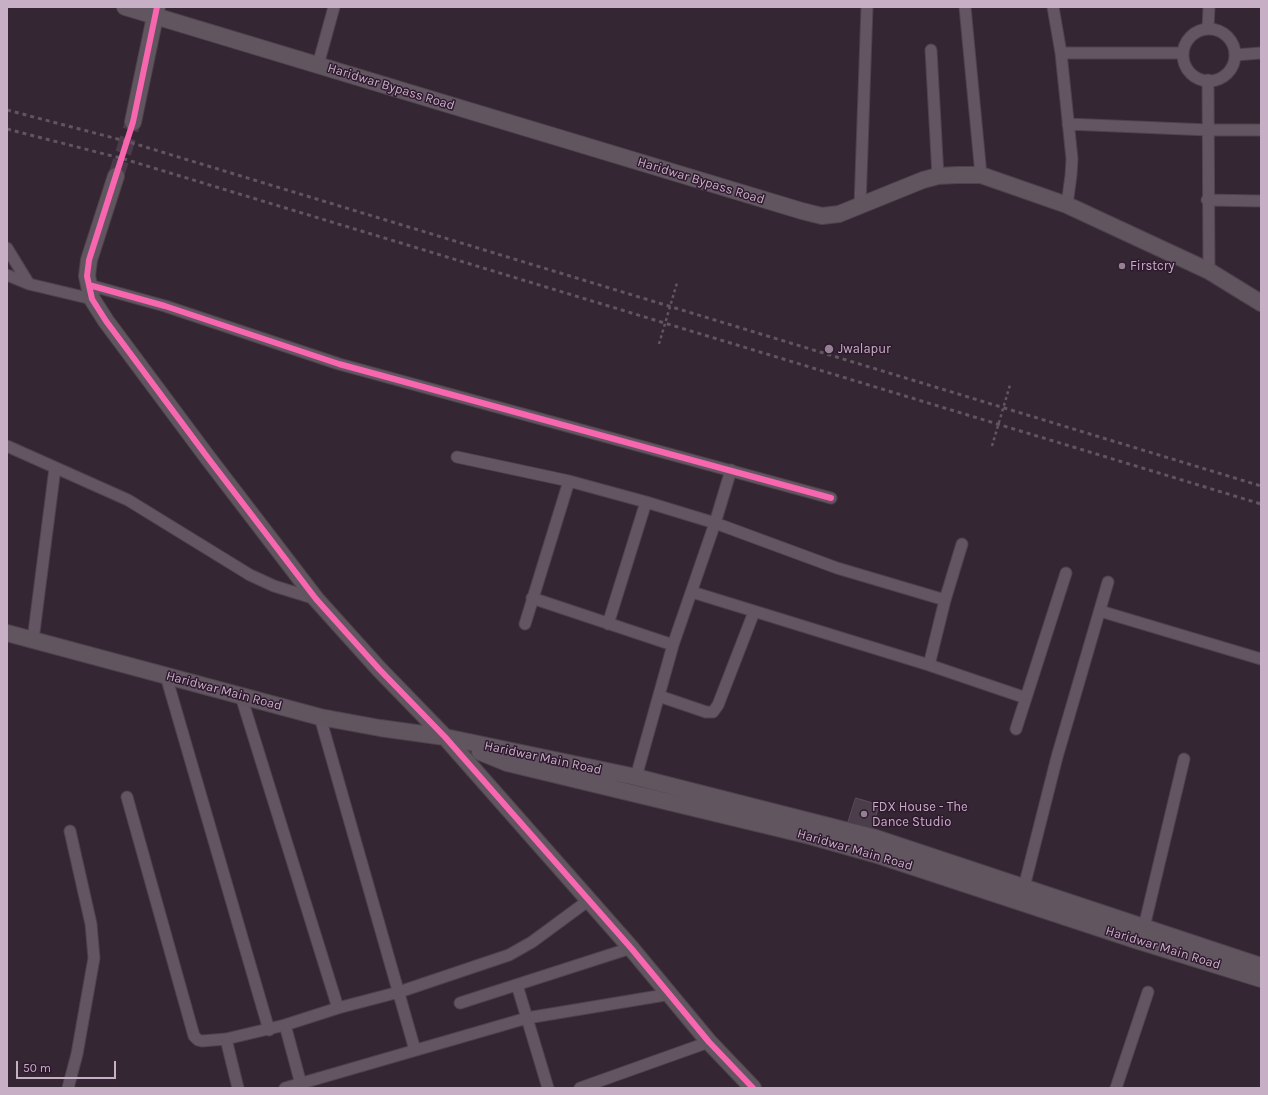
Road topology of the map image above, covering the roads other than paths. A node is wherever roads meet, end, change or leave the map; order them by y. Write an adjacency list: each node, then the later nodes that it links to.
1 (126, 7): 7 (main road, Haridwar Bypass Road)
2 (334, 7): 14 (street)
3 (867, 7): 26 (street)
4 (965, 7): 20 (street)
5 (1053, 7): 10 (street)
6 (1209, 7): 8 (street)
7 (157, 11): 14 (main road, Haridwar Bypass Road); 16 (main road)
8 (1208, 29): 11 (street); 13 (street)
9 (931, 50): 22 (street)
10 (1061, 53): 11 (street); 17 (street)
11 (1183, 53): 15 (street)
12 (1261, 53): 13 (street)
13 (1235, 55): 15 (street)
14 (318, 65): 26 (main road, Haridwar Bypass Road)
15 (1208, 80): 18 (street)
16 (133, 122)
17 (1068, 124): 18 (street); 25 (street)
18 (1208, 130): 19 (street); 23 (street)
19 (1261, 130)
20 (981, 175): 22 (main road, Haridwar Bypass Road); 25 (main road, Haridwar Bypass Road)
21 (116, 176): 31 (main road)
22 (938, 176): 26 (main road, Haridwar Bypass Road)
23 (1208, 200): 24 (street); 28 (street)
24 (1261, 201)
25 (1067, 205): 28 (main road, Haridwar Bypass Road)
26 (860, 206)
27 (7, 248): 30 (street)
28 (1209, 271): 32 (main road, Haridwar Bypass Road)
29 (7, 275): 30 (street)
30 (29, 284): 31 (street)
31 (91, 292): 36 (street); 46 (main road)
32 (1261, 303)
33 (7, 446): 35 (street)
34 (457, 457): 37 (street)
35 (55, 468): 46 (street); 53 (street)
36 (731, 470): 38 (street); 40 (street)
37 (569, 481): 39 (street); 45 (street)
38 (831, 498)
39 (646, 502): 40 (street); 51 (street)
40 (715, 523): 44 (street); 47 (street)
41 (962, 544): 47 (street)
42 (1066, 572): 60 (street)
43 (1108, 582): 48 (street)
44 (692, 592): 49 (street); 54 (street)
45 (532, 598): 50 (street); 51 (street)
46 (316, 599): 63 (main road)
47 (945, 600): 56 (street)
48 (1100, 611): 55 (street); 68 (street)
49 (754, 612): 56 (street); 59 (street)
50 (524, 624)
51 (608, 624): 54 (street)
52 (7, 633): 53 (main road, Haridwar Main Road)
53 (33, 640): 57 (main road, Haridwar Main Road)
54 (673, 645): 59 (street)
55 (1261, 659)
56 (929, 666): 60 (street)
57 (166, 676): 58 (main road, Haridwar Main Road); 82 (street)
58 (241, 696): 61 (main road, Haridwar Main Road); 79 (street)
59 (658, 696): 65 (street)
60 (1026, 698): 62 (street)
61 (320, 717): 63 (main road, Haridwar Main Road); 75 (street)
62 (1016, 729)
63 (445, 737): 65 (main road, Haridwar Main Road); 69 (main road); 73 (main road, Haridwar Main Road)
64 (1184, 758): 70 (street)
65 (636, 777): 68 (main road, Haridwar Main Road)
66 (128, 797): 83 (street)
67 (70, 831): 87 (street)
68 (1024, 887): 70 (main road, Haridwar Main Road)
69 (589, 900): 71 (main road); 75 (street)
70 (1144, 927): 72 (main road, Haridwar Main Road)
71 (631, 948): 74 (street); 77 (main road)
72 (1261, 966)
73 (1261, 979)
74 (518, 985): 78 (street); 80 (street)
75 (399, 992): 79 (street); 85 (street)
76 (1148, 992): 93 (street)
77 (671, 994): 80 (street); 84 (main road)
78 (460, 1003)
79 (338, 1008): 81 (street)
80 (527, 1018): 85 (street); 90 (street)
81 (285, 1025): 82 (street); 86 (street)
82 (269, 1030): 83 (street)
83 (226, 1039): 88 (street)
84 (709, 1042): 91 (street); 92 (main road)
85 (415, 1050): 86 (street)
86 (301, 1086): 89 (street)
87 (68, 1088)
88 (238, 1088)
89 (285, 1088)
90 (548, 1088)
91 (580, 1088)
92 (753, 1088)
93 (1116, 1088)

